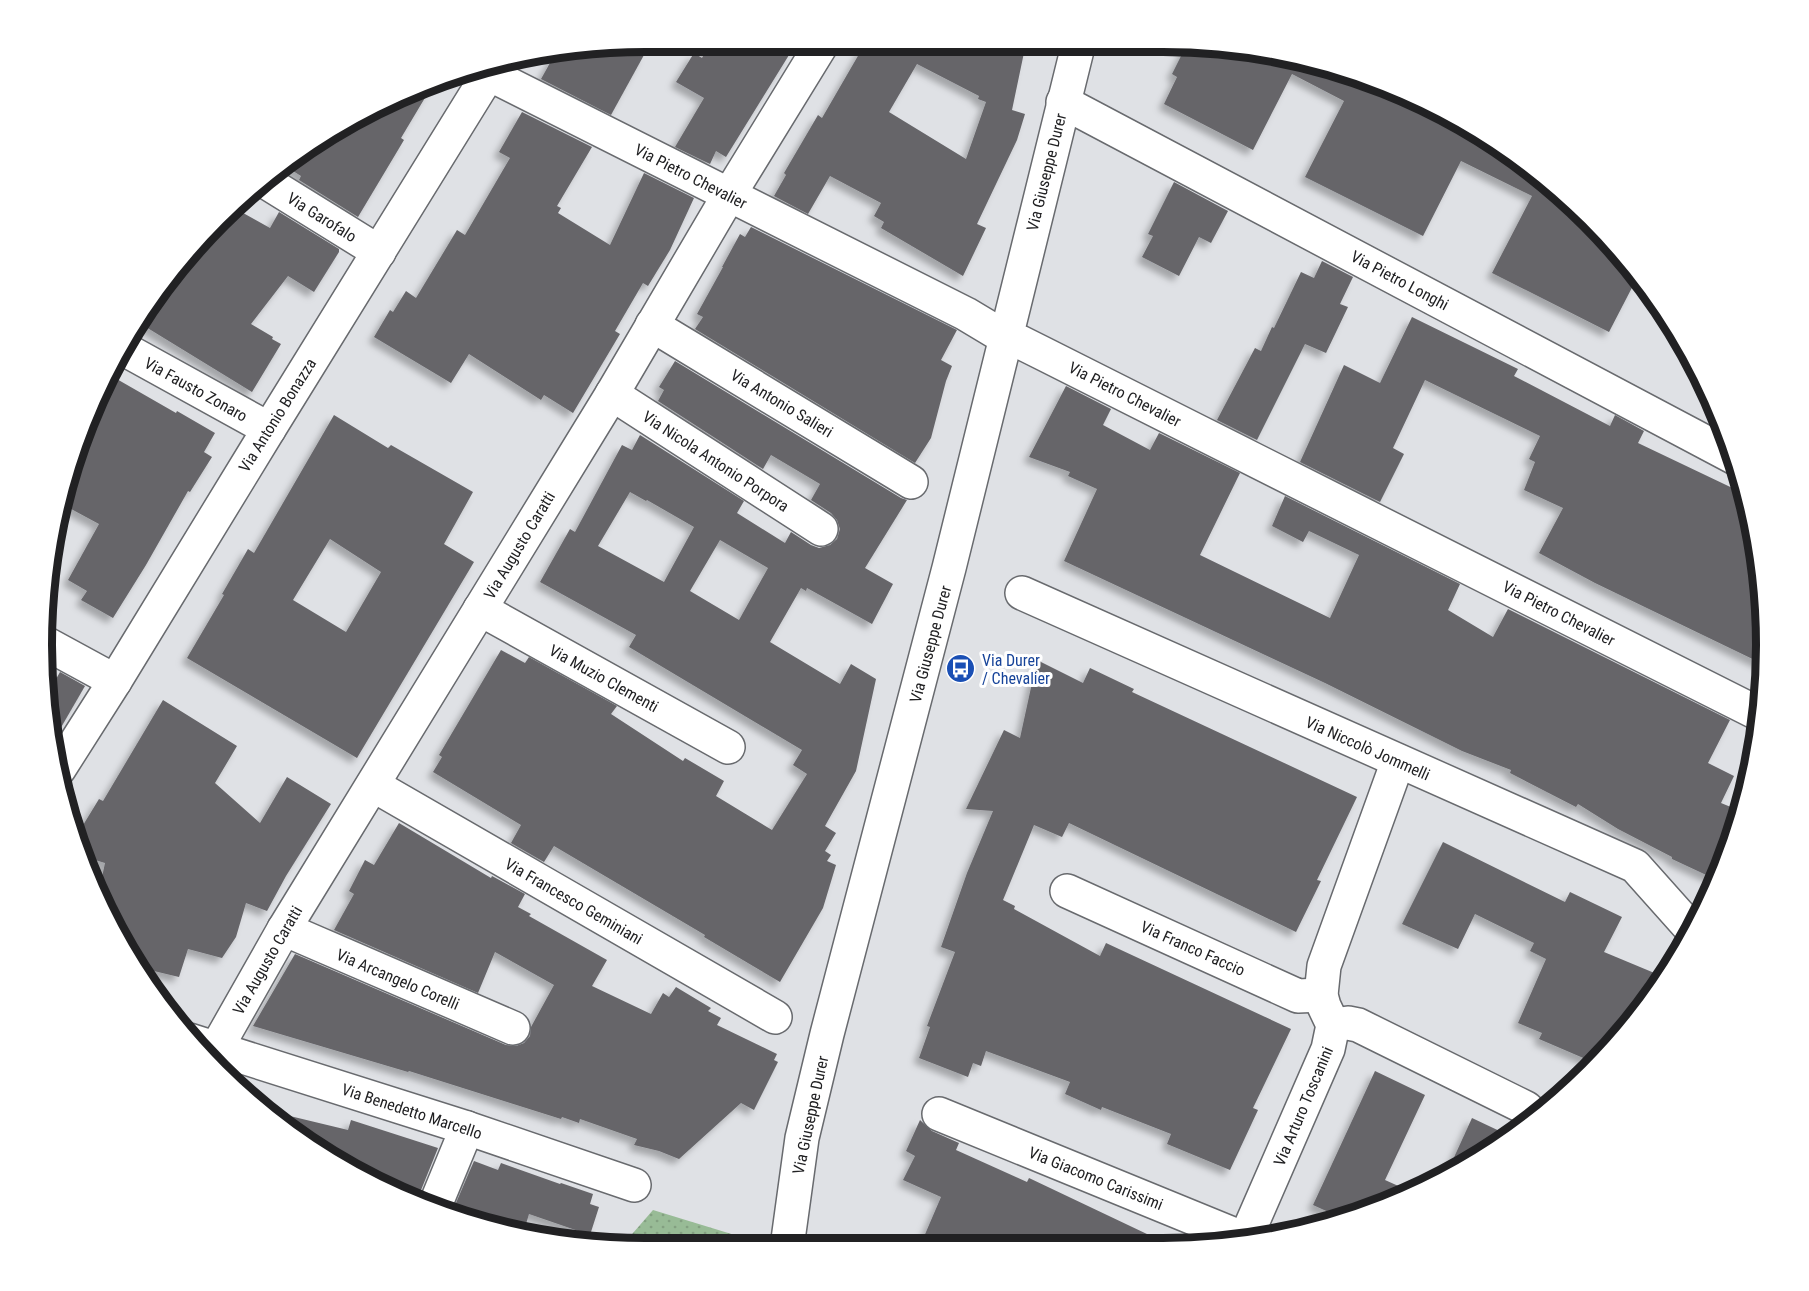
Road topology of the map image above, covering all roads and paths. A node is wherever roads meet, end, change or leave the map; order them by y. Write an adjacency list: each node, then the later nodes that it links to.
1 (817, 52): 7 (street, Via Augusto Caratti)
2 (1076, 52): 5 (street, Via Giuseppe Durer)
3 (494, 72): 7 (street, Via Pietro Chevalier)
4 (481, 76): 8 (street, Via Antonio Bonazza)
5 (1063, 102): 10 (street, Via Giuseppe Durer); 14 (street, Via Pietro Longhi)
6 (272, 186): 8 (street, Via Garofalo)
7 (729, 195): 9 (street, Via Augusto Caratti); 10 (street, Via Pietro Chevalier)
8 (378, 252): 13 (street, Via Antonio Bonazza)
9 (652, 325): 12 (street, Via Augusto Caratti); 15 (street, Via Antonio Salieri)
10 (1006, 338): 21 (street, Via Pietro Chevalier); 42 (street, Via Giuseppe Durer)
11 (130, 352): 13 (street, Via Fausto Zonaro)
12 (612, 394): 16 (street, Via Nicola Antonio Porpora); 18 (street, Via Augusto Caratti)
13 (268, 429): 20 (street, Via Antonio Bonazza)
14 (1724, 452)
15 (911, 482)
16 (821, 529)
17 (1022, 593): 24 (street, Via Niccolò Jommelli)
18 (480, 609): 22 (street, Via Muzio Clementi); 25 (street, Via Augusto Caratti)
19 (52, 647): 20 (street)
20 (115, 681): 23 (street, Via Antonio Bonazza)
21 (1752, 711)
22 (728, 747)
23 (64, 761)
24 (1398, 761): 27 (street, Via Niccolò Jommelli); 29 (street, Via Arturo Toscanini)
25 (373, 785): 28 (street, Via Augusto Caratti); 30 (street, Via Francesco Geminiani)
26 (1067, 891): 29 (street, Via Franco Faccio)
27 (1687, 924)
28 (284, 929): 32 (street, Via Arcangelo Corelli); 33 (street, Via Augusto Caratti)
29 (1321, 995): 31 (street, Via Arturo Toscanini)
30 (775, 1017)
31 (1333, 1025): 35 (street); 40 (street, Via Arturo Toscanini)
32 (513, 1028)
33 (205, 1041)
34 (209, 1046): 37 (street, Via Benedetto Marcello)
35 (1530, 1111)
36 (939, 1114): 41 (street, Via Giacomo Carissimi)
37 (467, 1128): 38 (street, Via Benedetto Marcello); 39 (street)
38 (634, 1185)
39 (437, 1200)
40 (1251, 1231)
41 (1230, 1234)
42 (788, 1238)

